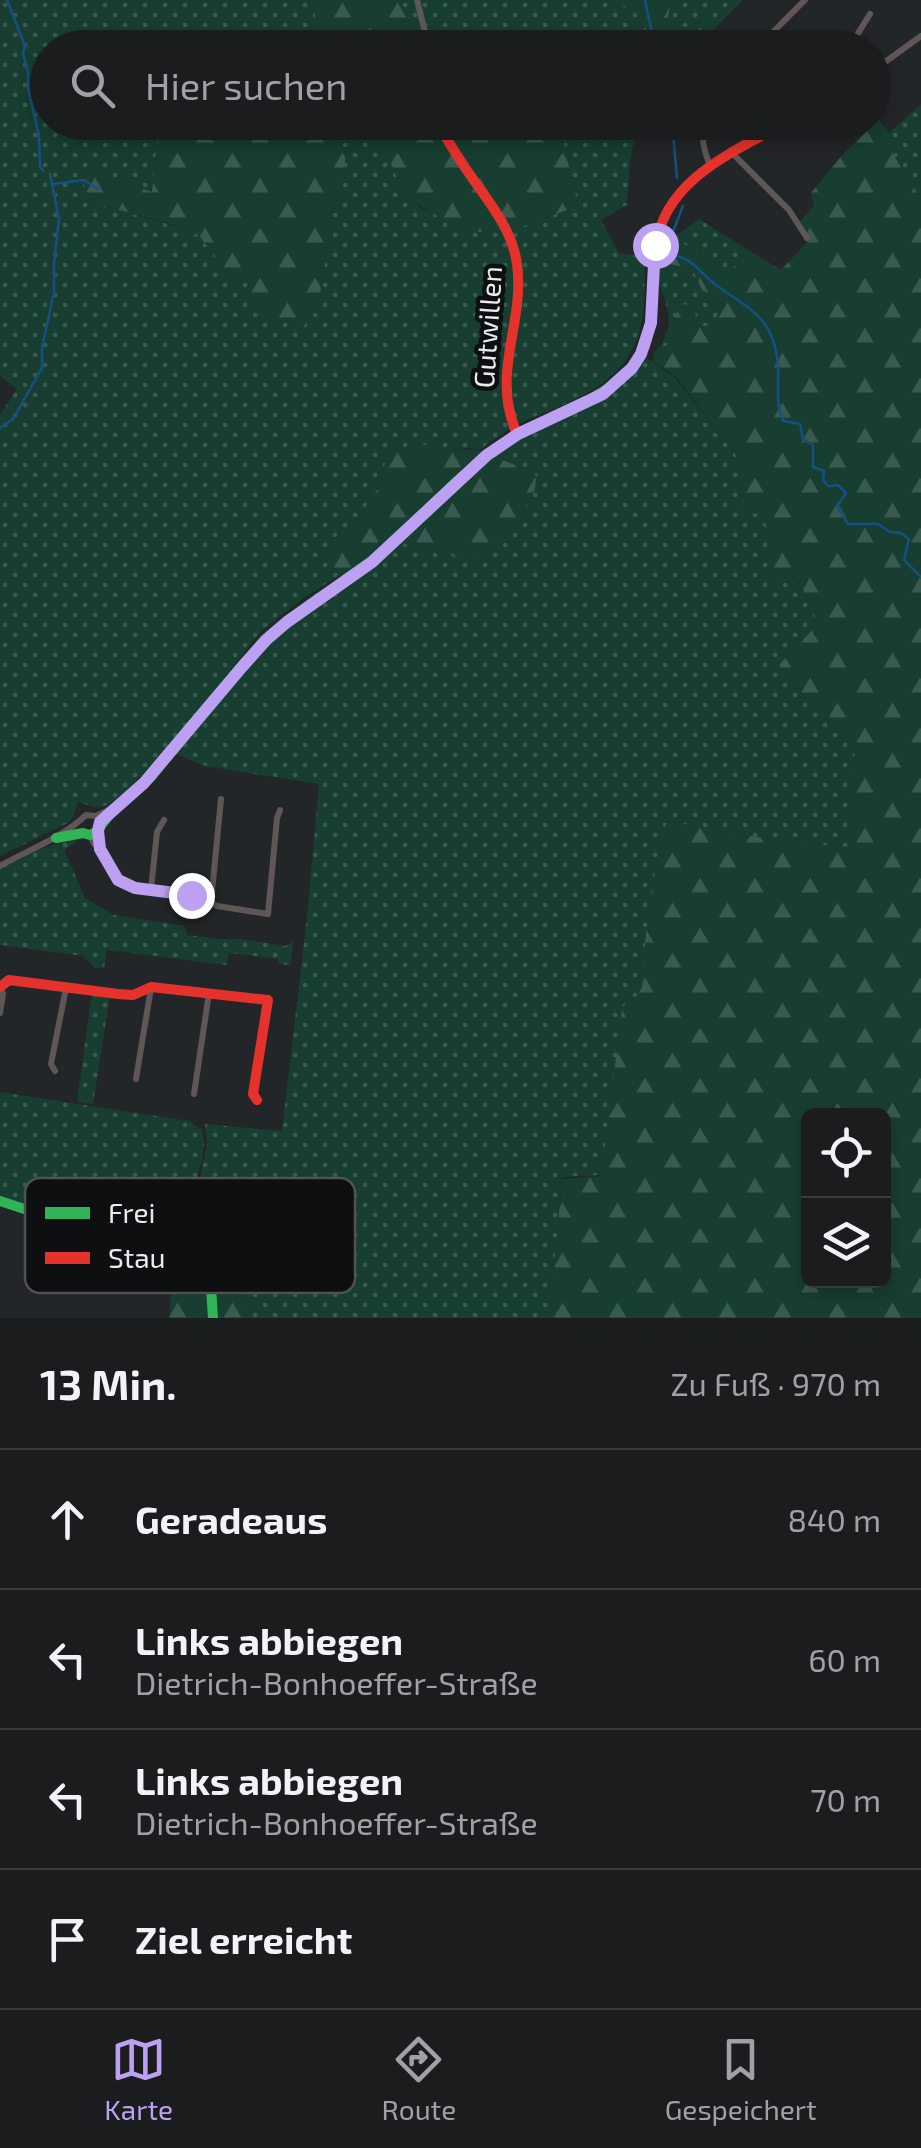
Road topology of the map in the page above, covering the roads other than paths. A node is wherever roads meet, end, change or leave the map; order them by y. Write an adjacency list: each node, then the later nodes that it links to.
1 (417, 0): 4 (street)
2 (805, 0): 5 (street)
3 (870, 14): 6 (street)
4 (425, 30)
5 (775, 30)
6 (860, 30)
7 (921, 36): 8 (street)
8 (891, 58)
9 (448, 140): 15 (street, Gutwillen)
10 (702, 140): 13 (street)
11 (755, 140): 12 (street)
12 (732, 153): 13 (street); 14 (street)
13 (710, 166): 15 (street)
14 (807, 238)
15 (518, 434): 19 (street)
16 (221, 799): 23 (street)
17 (280, 810): 23 (street)
18 (164, 820): 22 (street)
19 (91, 827): 20 (street); 22 (street)
20 (56, 838): 21 (street)
21 (0, 866)
22 (152, 889): 23 (street)
23 (209, 902)
24 (1, 987): 25 (street); 28 (street)
25 (66, 987): 26 (street); 29 (street)
26 (151, 987): 27 (street); 30 (street)
27 (208, 994): 31 (street); 32 (street)
28 (0, 1013)
29 (55, 1071)
30 (136, 1079)
31 (194, 1094)
32 (256, 1100)
33 (0, 1201): 34 (street)
34 (25, 1209)
35 (212, 1293): 36 (street)
36 (213, 1318)

